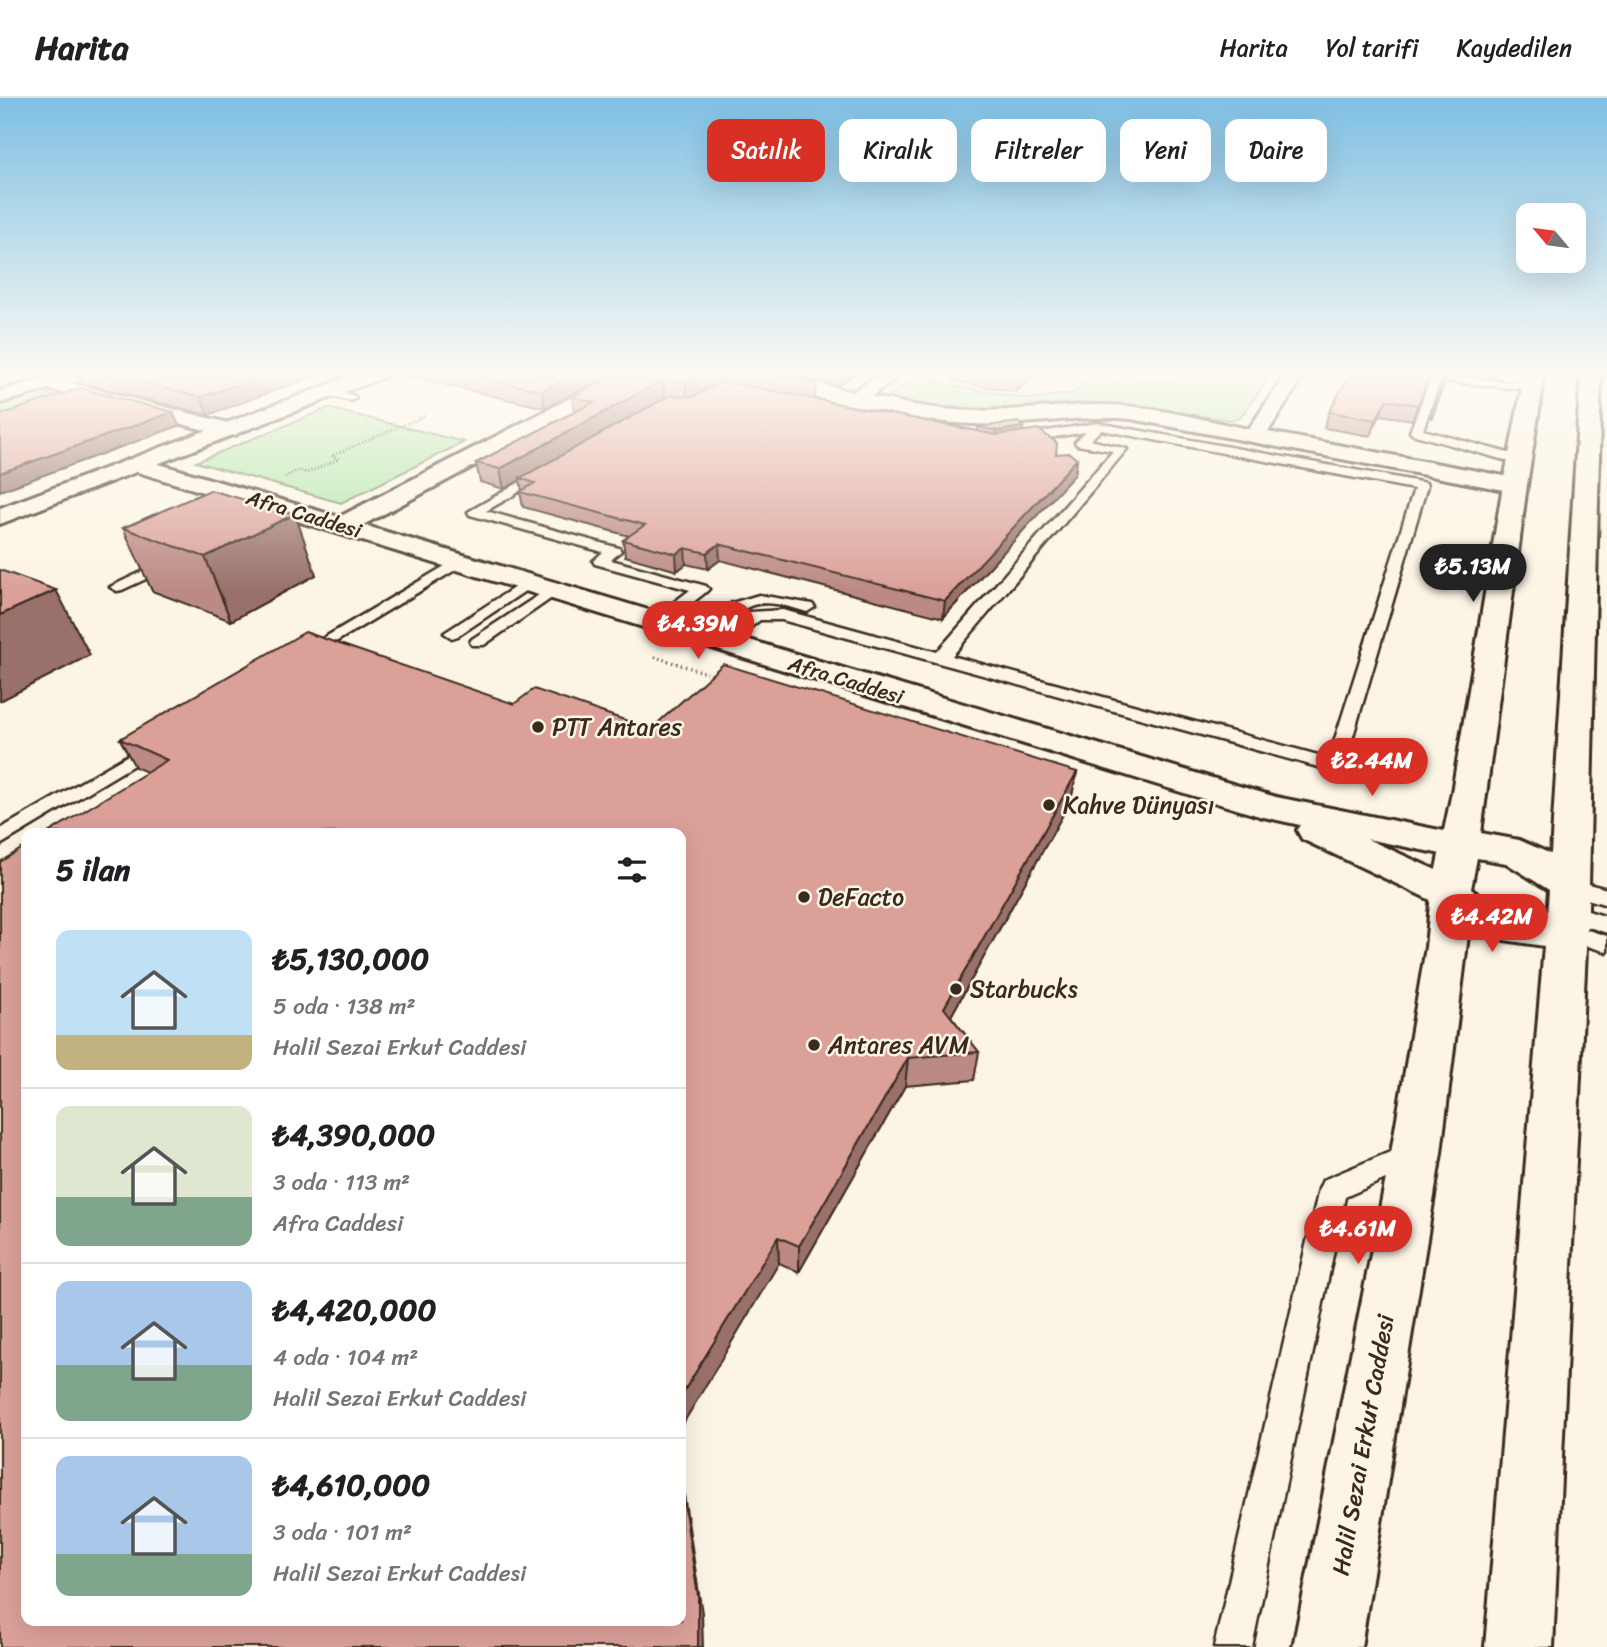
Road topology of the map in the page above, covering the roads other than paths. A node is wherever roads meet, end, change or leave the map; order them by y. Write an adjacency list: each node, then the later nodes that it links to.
1 (192, 444): 13 (street)
2 (498, 444): 17 (street)
3 (1031, 444): 11 (lane)
4 (1078, 444): 26 (lane)
5 (1197, 444): 12 (lane)
6 (1235, 444): 12 (lane)
7 (1326, 444): 15 (street)
8 (1447, 444): 15 (lane)
9 (1522, 444): 15 (street, Halil Sezai Erkut Caddesi)
10 (1590, 444): 32 (street)
11 (1026, 449)
12 (1228, 450): 26 (lane)
13 (139, 465): 16 (street); 17 (street, Afra Caddesi)
14 (555, 467): 22 (lane)
15 (1517, 472): 30 (street, Halil Sezai Erkut Caddesi)
16 (0, 517)
17 (343, 525): 19 (street, Afra Caddesi)
18 (186, 555): 21 (lane)
19 (460, 561): 20 (street, Afra Caddesi); 27 (lane)
20 (541, 586): 22 (street, Afra Caddesi); 23 (lane); 25 (lane)
21 (117, 587)
22 (658, 622): 24 (street, Afra Caddesi)
23 (452, 634)
24 (710, 638): 26 (lane); 26 (lane); 30 (street, Afra Caddesi)
25 (478, 642)
26 (946, 652)
27 (287, 665)
28 (171, 735): 29 (lane)
29 (0, 838)
30 (1456, 869): 32 (street); 32 (street); 33 (street, Halil Sezai Erkut Caddesi)
31 (1607, 897): 32 (lane)
32 (1583, 919): 36 (street)
33 (1416, 1153): 34 (lane); 35 (street, Halil Sezai Erkut Caddesi)
34 (1233, 1647)
35 (1327, 1647)
36 (1518, 1647)

